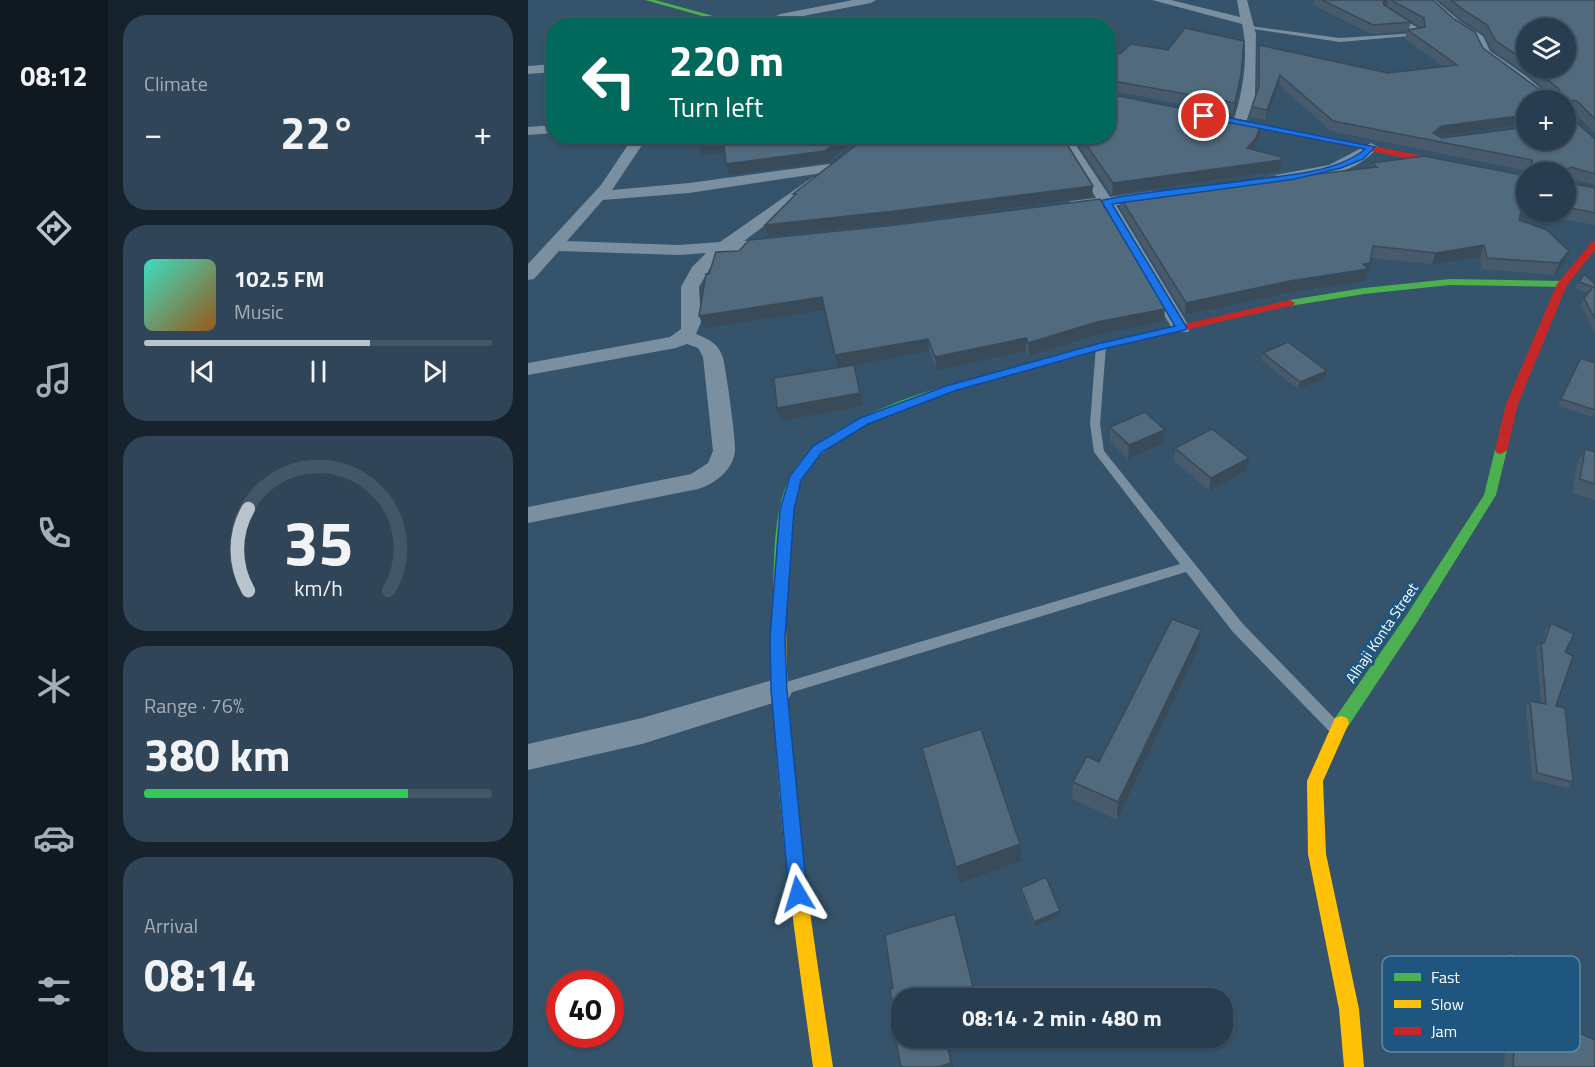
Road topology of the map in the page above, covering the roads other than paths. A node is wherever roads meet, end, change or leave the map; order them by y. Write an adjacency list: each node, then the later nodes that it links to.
1 (648, 0): 7 (street)
2 (871, 0): 8 (street)
3 (1157, 0): 9 (street)
4 (1242, 0): 9 (street)
5 (1429, 0): 12 (street)
6 (1393, 16): 9 (lane)
7 (717, 18)
8 (774, 18)
9 (1250, 25): 14 (street)
10 (546, 69): 11 (street)
11 (528, 70)
12 (1536, 90)
13 (1198, 114): 14 (street)
14 (1240, 122): 19 (street)
15 (546, 130): 16 (street)
16 (528, 132)
17 (636, 144): 23 (street)
18 (1068, 144): 24 (street)
19 (1371, 147): 20 (street); 21 (street)
20 (1516, 176)
21 (1245, 184)
22 (1167, 195): 24 (street)
23 (600, 196): 28 (street); 29 (street)
24 (1106, 202): 25 (street); 32 (street)
25 (1054, 208)
26 (793, 242): 29 (street)
27 (1595, 244): 31 (street, Alhaji Konta Street)
28 (555, 246): 29 (street); 30 (street)
29 (724, 248): 33 (street)
30 (528, 275)
31 (1562, 284): 32 (street); 39 (street, Alhaji Konta Street)
32 (1181, 328): 34 (street)
33 (687, 337): 35 (street); 36 (street)
34 (1101, 346): 37 (lane); 38 (street)
35 (528, 369)
36 (528, 515)
37 (1189, 566): 38 (lane); 39 (lane)
38 (779, 690): 40 (street); 41 (street)
39 (1337, 730): 42 (street, Alhaji Konta Street)
40 (528, 757)
41 (823, 1067)
42 (1354, 1067)

